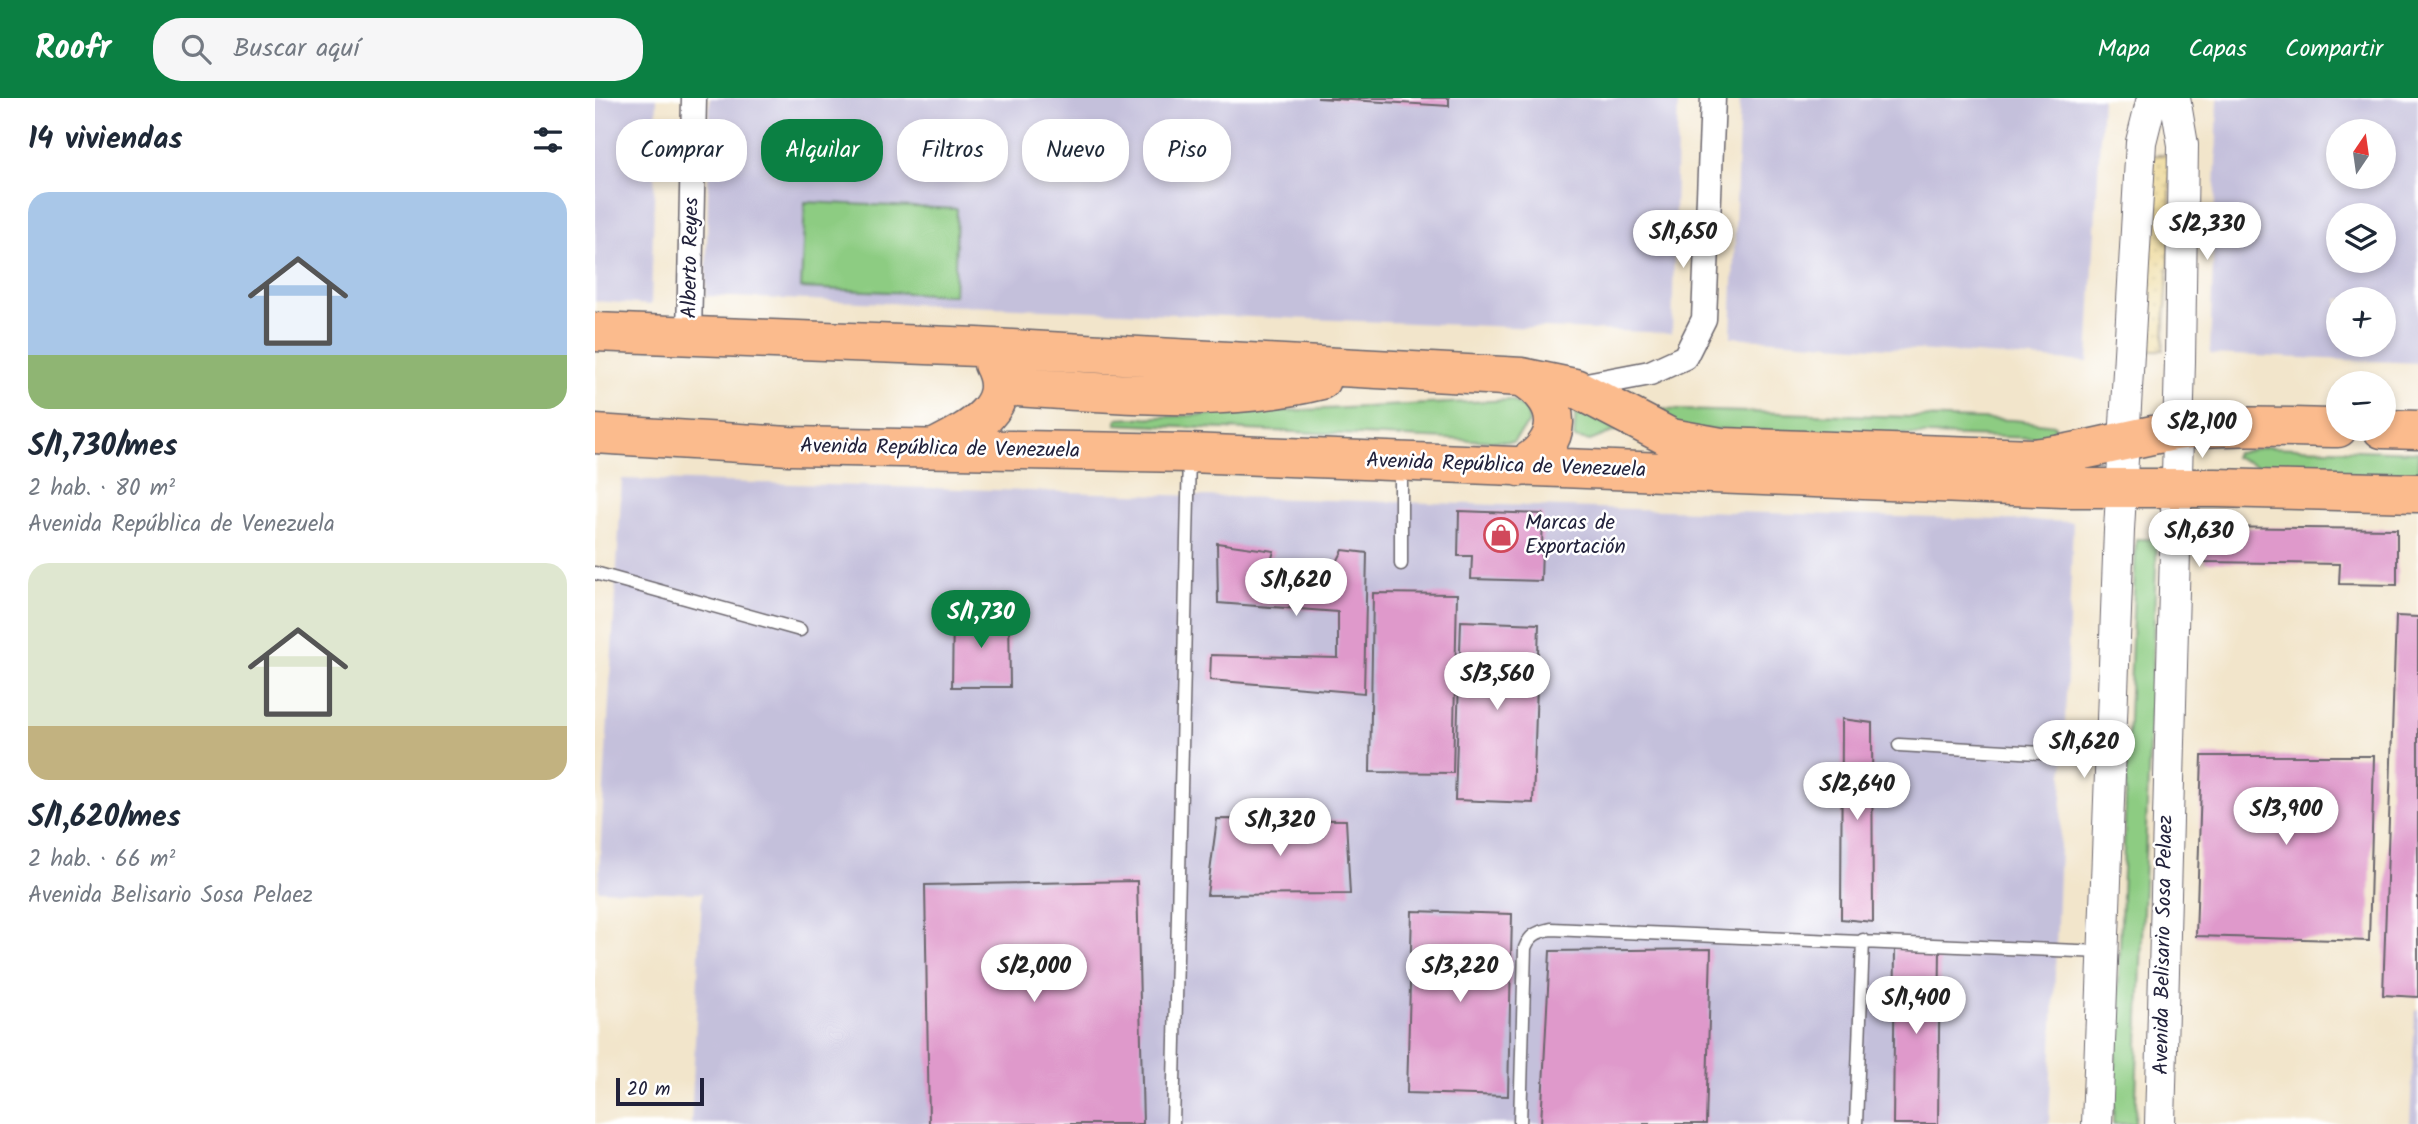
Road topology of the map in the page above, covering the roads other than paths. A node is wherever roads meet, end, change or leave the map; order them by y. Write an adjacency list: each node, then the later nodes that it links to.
1 (694, 98): 6 (street, Alberto Reyes)
2 (1713, 98): 11 (street)
3 (2151, 98): 18 (street)
4 (2175, 98): 16 (street, Avenida Belisario Sosa Pelaez)
5 (595, 332): 6 (main road, Avenida República de Venezuela)
6 (689, 335): 7 (main road, Avenida República de Venezuela)
7 (977, 347): 8 (main road, Avenida República de Venezuela); 10 (main road)
8 (1365, 369): 9 (main road, Avenida República de Venezuela); 12 (main road, Avenida República de Venezuela)
9 (1522, 377): 11 (main road, Avenida República de Venezuela); 23 (main road)
10 (999, 386): 12 (main road, Avenida República de Venezuela); 19 (main road)
11 (1575, 388): 18 (main road, Avenida República de Venezuela)
12 (1099, 391): 20 (main road)
13 (2326, 428): 16 (main road, Avenida República de Venezuela)
14 (2396, 429): 15 (main road)
15 (2418, 429)
16 (2178, 431): 18 (main road, Avenida República de Venezuela); 24 (street, Avenida Belisario Sosa Pelaez)
17 (595, 434): 19 (main road, Avenida República de Venezuela)
18 (2125, 439): 25 (street)
19 (935, 448): 20 (main road, Avenida República de Venezuela)
20 (1098, 452): 21 (main road, Avenida República de Venezuela)
21 (1189, 453): 22 (main road, Avenida República de Venezuela); 34 (lane)
22 (1401, 462): 23 (main road, Avenida República de Venezuela); 27 (lane)
23 (1520, 467): 25 (main road, Avenida República de Venezuela)
24 (2176, 487): 25 (main road, Avenida República de Venezuela); 26 (main road, Avenida República de Venezuela); 38 (street, Avenida Belisario Sosa Pelaez)
25 (2122, 488): 31 (street)
26 (2418, 493)
27 (1401, 564)
28 (595, 573): 29 (lane)
29 (800, 630)
30 (1899, 745): 31 (lane)
31 (2110, 757): 33 (street)
32 (1863, 940): 33 (lane); 35 (lane); 36 (lane)
33 (2102, 952): 37 (street)
34 (1173, 1124)
35 (1520, 1124)
36 (1856, 1124)
37 (2097, 1124)
38 (2160, 1124)

